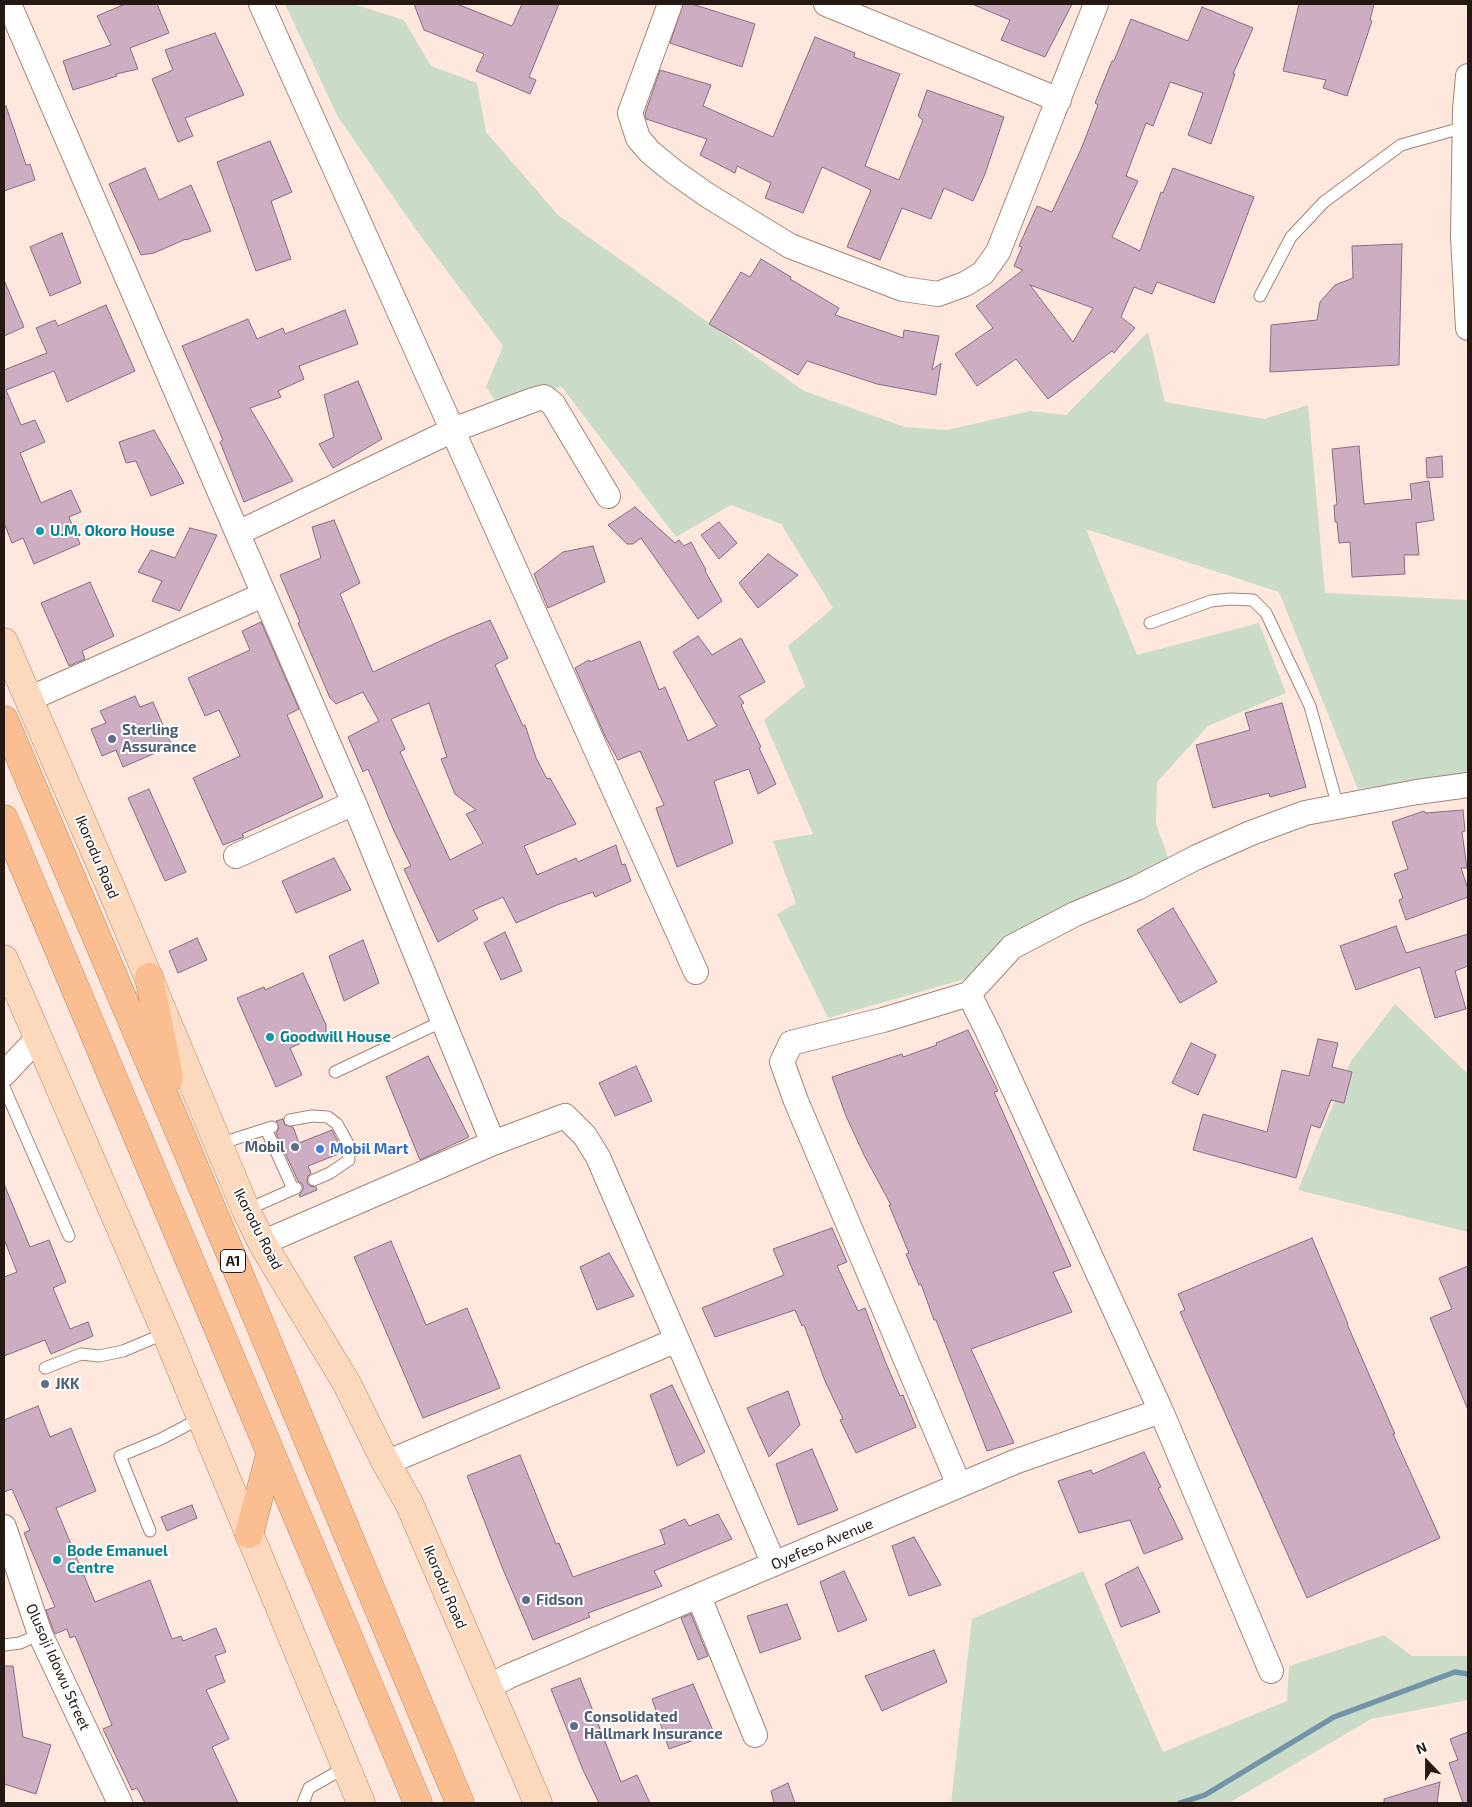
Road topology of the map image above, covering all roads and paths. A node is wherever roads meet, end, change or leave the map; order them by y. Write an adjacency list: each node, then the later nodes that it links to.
1 (9, 4): 13 (street)
2 (260, 4): 11 (street)
3 (670, 4): 7 (street)
4 (826, 4): 7 (street)
5 (1096, 4): 7 (street)
6 (1468, 76): 8 (street)
7 (1059, 100)
8 (1465, 127): 9 (lane); 10 (street)
9 (1260, 296)
10 (1468, 328)
11 (453, 430): 12 (street); 13 (street); 25 (street)
12 (608, 496)
13 (238, 533): 14 (street)
14 (264, 594): 17 (street); 20 (street)
15 (1150, 623): 21 (lane)
16 (4, 642): 17 (main road, Ikorodu Road)
17 (29, 699): 26 (main road, Ikorodu Road)
18 (4, 720): 34 (highway, A1)
19 (1468, 785): 21 (street)
20 (354, 803): 23 (street); 28 (street)
21 (1338, 807): 27 (street)
22 (4, 819): 46 (highway)
23 (236, 856)
24 (4, 959): 29 (main road)
25 (696, 972)
26 (149, 977): 34 (highway); 36 (main road, Ikorodu Road)
27 (969, 994): 44 (street); 48 (street)
28 (443, 1021): 30 (lane); 35 (street)
29 (38, 1038): 31 (street); 41 (main road)
30 (335, 1072)
31 (4, 1074)
32 (4, 1087): 39 (lane)
33 (290, 1120): 37 (lane)
34 (180, 1133): 64 (highway, A1)
35 (493, 1143): 40 (street); 42 (street)
36 (219, 1144): 38 (main road, Ikorodu Road); 38 (lane)
37 (314, 1180)
38 (246, 1210): 40 (main road, Ikorodu Road)
39 (69, 1236)
40 (262, 1243): 47 (main road, Ikorodu Road)
41 (166, 1332): 43 (lane); 45 (main road)
42 (677, 1340): 47 (street); 52 (street)
43 (45, 1368)
44 (1161, 1411): 48 (street, Oyefeso Avenue); 56 (street)
45 (201, 1418): 50 (lane); 51 (main road)
46 (270, 1455): 51 (highway); 63 (highway)
47 (386, 1463): 57 (main road, Ikorodu Road)
48 (959, 1485): 52 (street, Oyefeso Avenue)
49 (4, 1527): 54 (street, Olusoji Idowu Street)
50 (150, 1531)
51 (249, 1534): 59 (main road)
52 (774, 1564): 53 (street, Oyefeso Avenue)
53 (699, 1597): 57 (street, Oyefeso Avenue); 58 (street)
54 (40, 1634): 55 (lane); 60 (street, Olusoji Idowu Street)
55 (4, 1645)
56 (1271, 1671)
57 (488, 1687): 65 (main road, Ikorodu Road)
58 (755, 1735)
59 (346, 1767): 61 (lane); 62 (main road)
60 (120, 1803)
61 (303, 1803)
62 (361, 1803)
63 (418, 1803)
64 (460, 1803)
65 (538, 1803)

